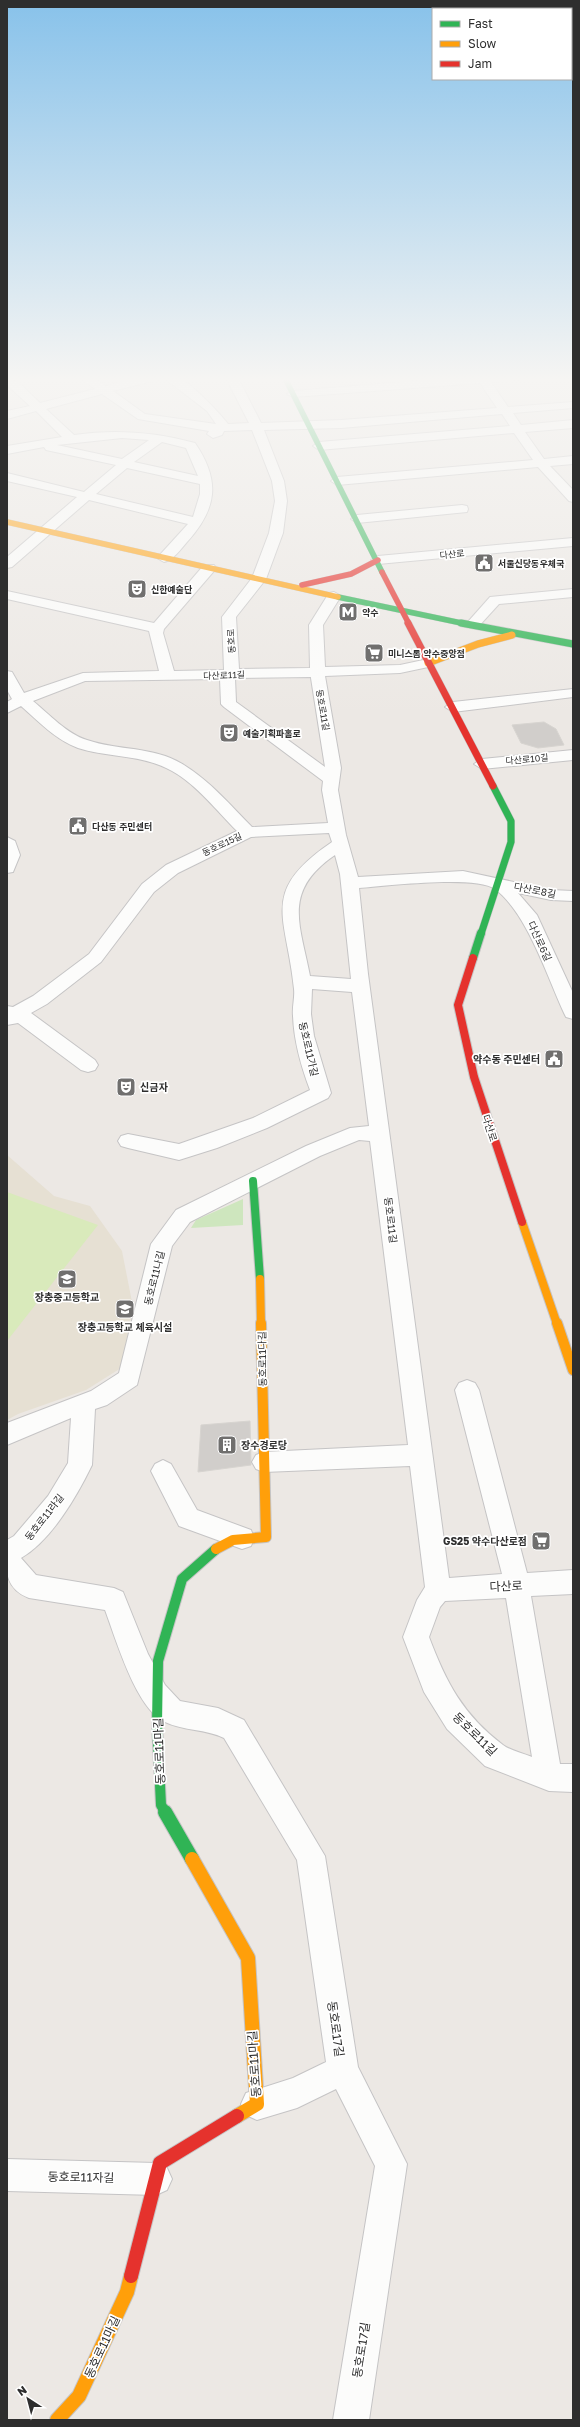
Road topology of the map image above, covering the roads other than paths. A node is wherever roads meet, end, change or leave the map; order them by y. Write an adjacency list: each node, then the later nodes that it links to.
1 (59, 489): 7 (street)
2 (95, 489): 7 (street)
3 (207, 489): 12 (street)
4 (279, 489): 19 (street, 동호로)
5 (341, 489): 10 (main road, 다산로)
6 (565, 489): 8 (street)
7 (87, 496): 12 (street); 13 (street)
8 (573, 498)
9 (462, 509): 10 (street)
10 (357, 519): 16 (main road, 다산로)
11 (7, 522): 13 (main road)
12 (197, 522): 15 (street)
13 (47, 532): 15 (main road); 17 (street)
14 (573, 542): 16 (street, 다산로)
15 (164, 558): 18 (main road)
16 (378, 560): 20 (main road); 24 (main road, 다산로)
17 (7, 564)
18 (209, 568): 19 (main road); 26 (street)
19 (259, 579): 20 (main road); 32 (street, 동호로)
20 (291, 587): 23 (main road)
21 (573, 592): 25 (street)
22 (7, 595): 26 (street)
23 (334, 596): 24 (main road); 30 (street, 동호로11길)
24 (402, 612): 25 (main road); 29 (main road, 다산로)
25 (472, 624): 27 (main road)
26 (157, 628): 33 (street)
27 (519, 634): 28 (main road); 29 (main road)
28 (573, 644)
29 (428, 663): 30 (street, 다산로11길); 36 (main road, 다산로)
30 (318, 672): 32 (street, 다산로11길); 40 (street, 동호로11길)
31 (7, 675): 35 (street, 동호로15길)
32 (228, 675): 33 (street, 다산로11길); 40 (street, 동호로)
33 (167, 676): 35 (street, 다산로11길)
34 (573, 693): 36 (street)
35 (23, 700): 37 (street); 41 (street, 동호로15길)
36 (453, 707): 39 (main road, 다산로)
37 (7, 708)
38 (573, 755): 39 (street, 다산로10길)
39 (482, 764): 45 (main road, 다산로)
40 (332, 779): 42 (street, 동호로11길)
41 (248, 832): 42 (street); 51 (street, 동호로15길)
42 (338, 836): 46 (street, 동호로11길); 48 (street, 동호로11가길)
43 (7, 842): 44 (street)
44 (7, 868)
45 (498, 882): 46 (street); 47 (street, 다산로8길); 50 (street, 다산로6길); 56 (main road, 다산로)
46 (350, 883): 49 (street, 동호로11길)
47 (573, 896)
48 (302, 982): 49 (street); 54 (street, 동호로11가길)
49 (360, 986): 53 (street, 동호로11길)
50 (572, 1009)
51 (9, 1016): 52 (street, 동호로15길)
52 (88, 1065)
53 (380, 1134): 55 (street, 동호로11나길); 60 (street, 동호로11길)
54 (128, 1141)
55 (253, 1181): 58 (street, 동호로11나길); 61 (main road, 동호로11다길)
56 (573, 1370)
57 (467, 1390): 67 (street)
58 (84, 1404): 59 (street, 동호로11나길); 64 (street, 동호로11라길)
59 (7, 1435)
60 (421, 1455): 61 (street); 68 (street, 동호로11길)
61 (264, 1462): 63 (main road, 동호로11다길)
62 (163, 1471): 63 (street)
63 (254, 1537): 69 (main road, 동호로11마길)
64 (7, 1553)
65 (7, 1560): 69 (street, 동호로11마길)
66 (573, 1582): 67 (street, 다산로)
67 (516, 1585): 68 (street, 다산로); 70 (street)
68 (438, 1590): 70 (street, 동호로11길)
69 (158, 1701): 71 (street, 동호로17길); 72 (main road, 동호로11마길)
70 (561, 1777)
71 (342, 2070): 72 (street); 76 (street, 동호로17길)
72 (257, 2104): 74 (main road, 동호로11마길)
73 (7, 2175): 74 (street, 동호로11자길)
74 (156, 2179): 75 (main road, 동호로11마길)
75 (57, 2420)
76 (351, 2420)

